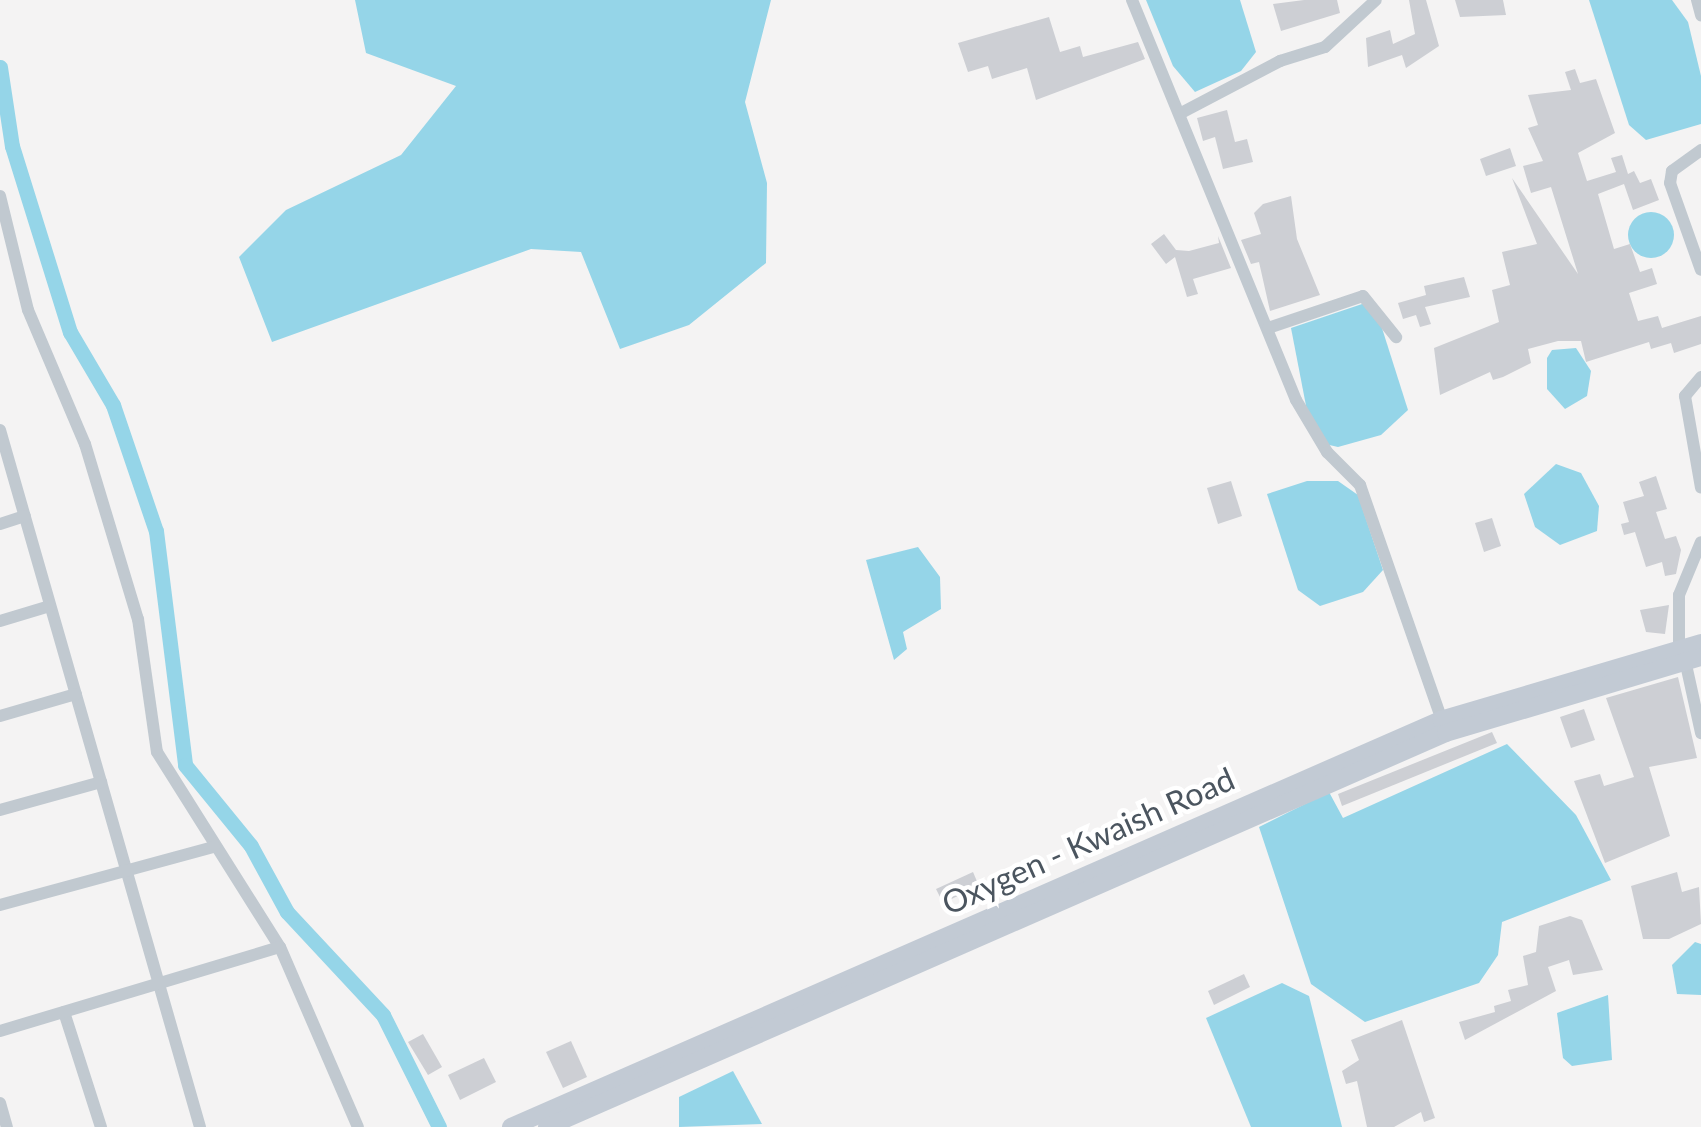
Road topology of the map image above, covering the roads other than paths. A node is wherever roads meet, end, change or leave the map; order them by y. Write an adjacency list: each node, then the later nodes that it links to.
1 (1132, 0): 5 (street)
2 (1376, 0): 5 (street)
3 (1697, 0): 4 (street)
4 (1701, 15)
5 (1183, 112): 9 (street)
6 (1701, 150): 8 (street)
7 (0, 196): 27 (street)
8 (1701, 270)
9 (1268, 328): 10 (street); 23 (street)
10 (1396, 337)
11 (1701, 377): 13 (street)
12 (0, 430): 14 (street)
13 (1701, 488)
14 (25, 516): 15 (street); 17 (street)
15 (0, 524)
16 (1701, 542): 20 (street)
17 (50, 606): 18 (street); 21 (street)
18 (0, 620)
19 (1701, 643): 20 (main road, Oxygen - Kwaish Road)
20 (1688, 655): 23 (main road, Oxygen - Kwaish Road); 24 (street)
21 (76, 694): 22 (street); 25 (street)
22 (0, 716)
23 (1444, 727): 39 (main road, Oxygen - Kwaish Road); 40 (main road, Oxygen - Kwaish Road)
24 (1701, 733)
25 (101, 782): 26 (street); 28 (street)
26 (0, 810)
27 (214, 847): 28 (street); 30 (street)
28 (126, 868): 29 (street); 31 (street)
29 (0, 905)
30 (280, 947): 31 (street); 38 (street)
31 (159, 983): 32 (street); 37 (street)
32 (64, 1012): 33 (street); 36 (street)
33 (0, 1031)
34 (0, 1103): 35 (street)
35 (6, 1127)
36 (100, 1127)
37 (200, 1127)
38 (358, 1127)
39 (511, 1127)
40 (547, 1127)

